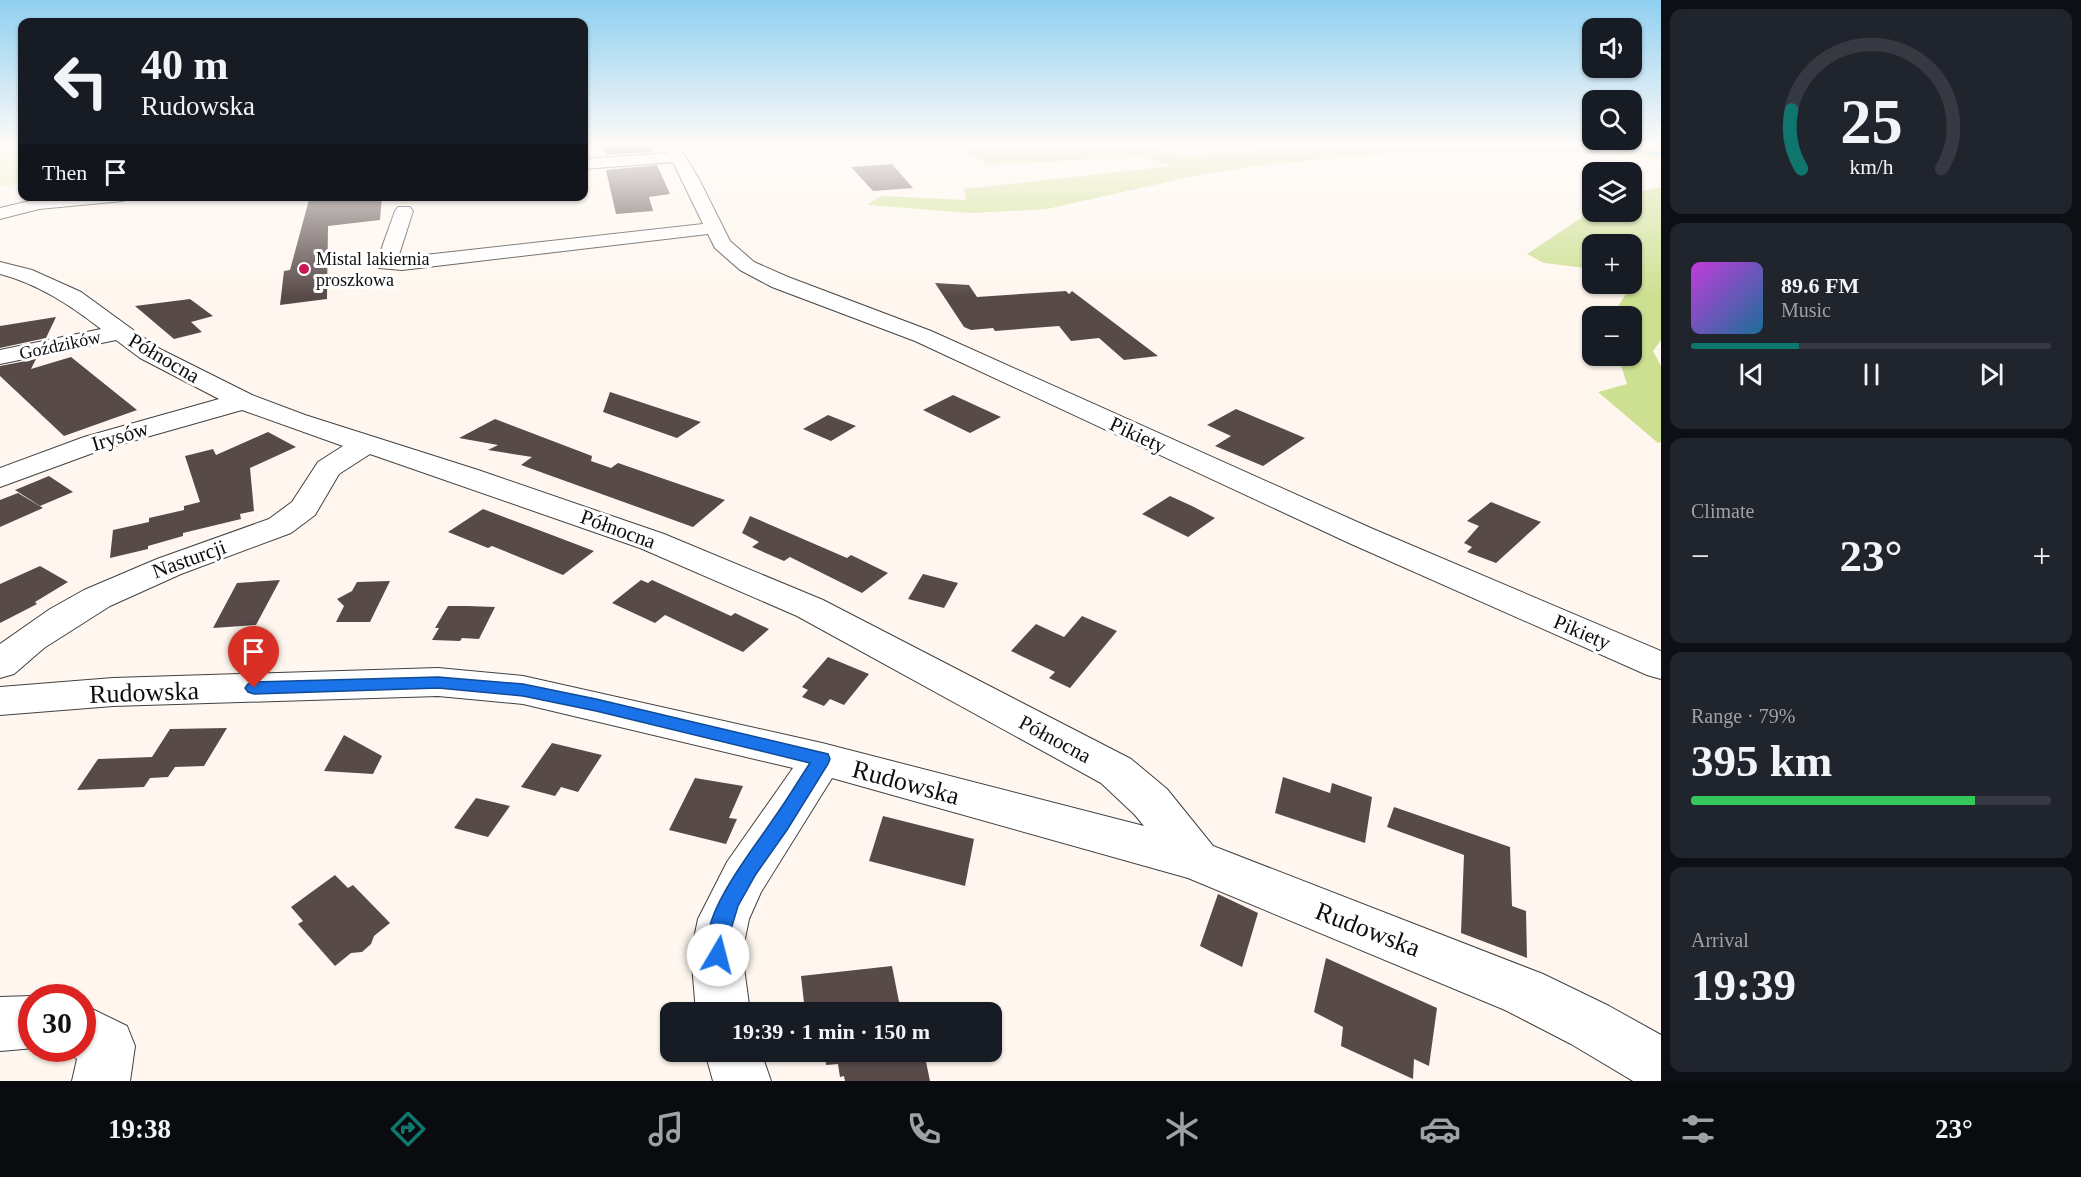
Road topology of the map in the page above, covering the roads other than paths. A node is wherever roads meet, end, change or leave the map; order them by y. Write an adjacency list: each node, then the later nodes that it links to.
1 (698, 195): 6 (street, Pikiety)
2 (41, 201): 3 (street)
3 (25, 202): 5 (street)
4 (404, 211): 6 (street)
5 (0, 214)
6 (714, 228): 14 (street, Pikiety)
7 (0, 268): 8 (street, Północna)
8 (120, 332): 9 (street, Goździków); 10 (street, Północna)
9 (0, 357)
10 (243, 400): 11 (street, Północna); 12 (street, Irysów)
11 (367, 445): 13 (street, Nasturcji); 17 (street, Północna)
12 (0, 478)
13 (0, 666)
14 (1661, 666)
15 (0, 700): 16 (street, Rudowska)
16 (822, 759): 17 (street, Rudowska); 18 (street)
17 (1196, 860): 23 (street, Rudowska)
18 (721, 1002)
19 (18, 1023): 20 (street)
20 (0, 1024)
21 (96, 1039): 24 (street)
22 (736, 1062): 25 (street)
23 (1661, 1066)
24 (101, 1081)
25 (742, 1081)

